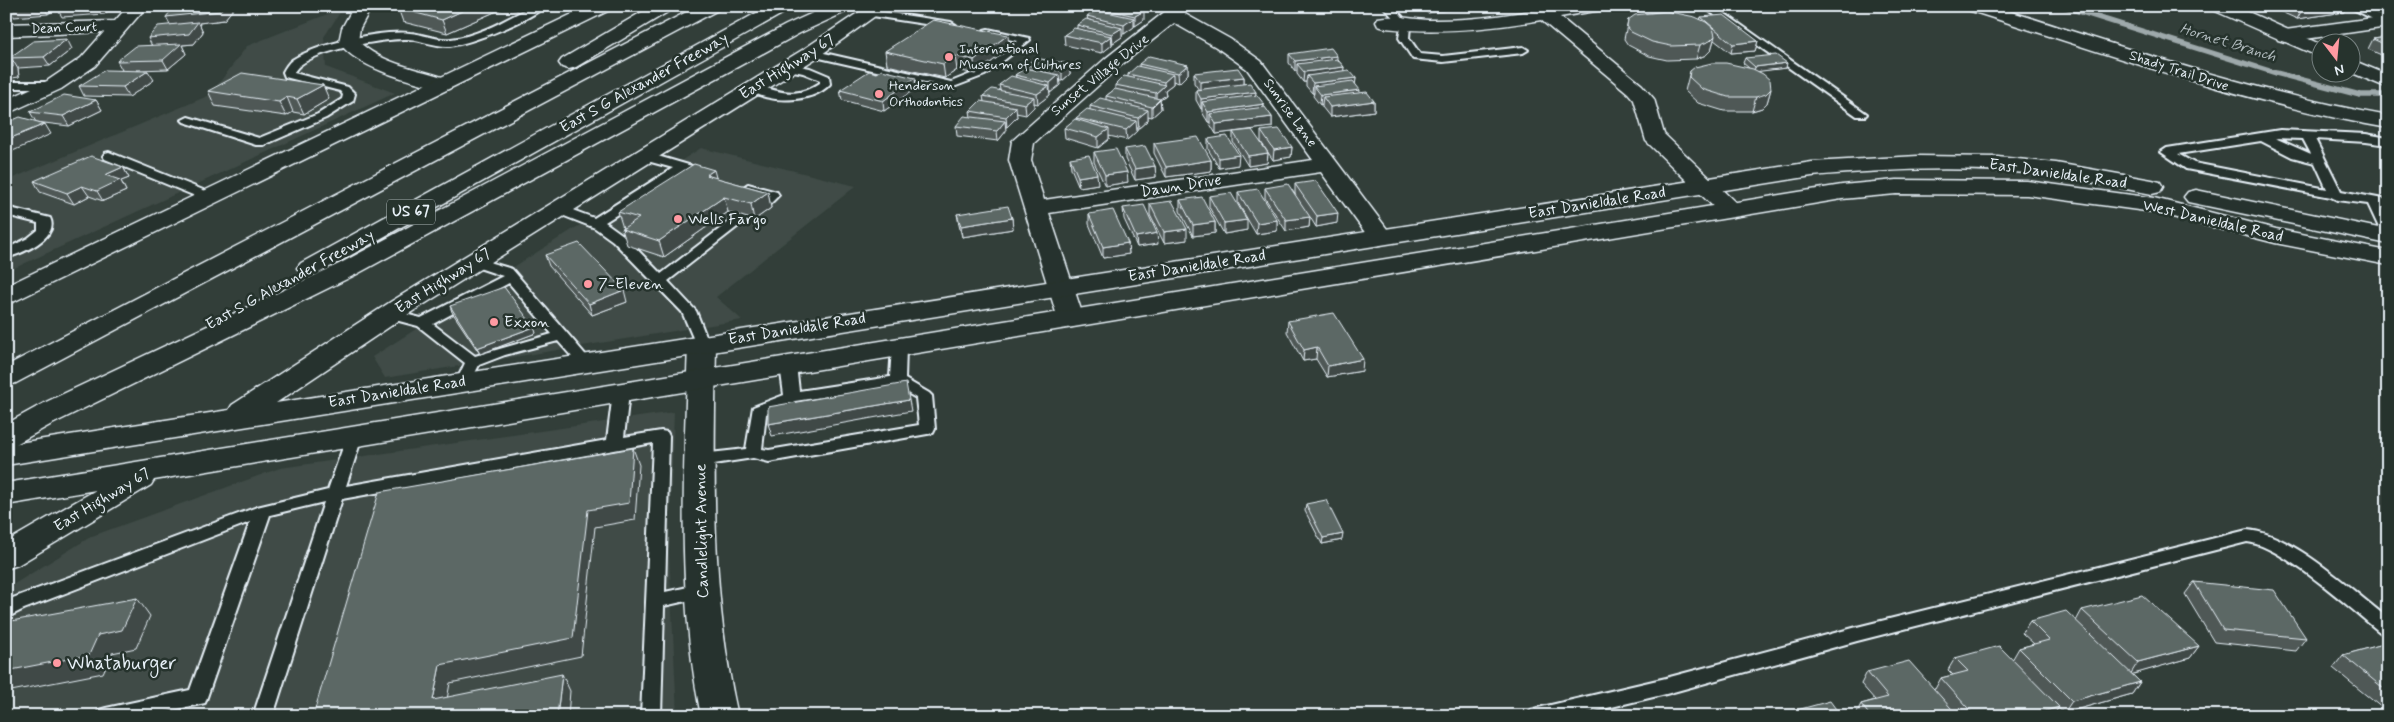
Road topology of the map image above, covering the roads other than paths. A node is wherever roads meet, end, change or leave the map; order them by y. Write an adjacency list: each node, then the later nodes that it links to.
1 (138, 6): 19 (main road)
2 (364, 6): 25 (main road)
3 (540, 6): 25 (lane)
4 (604, 6): 32 (main road)
5 (664, 6): 65 (main road)
6 (712, 6): 65 (main road, East S G Alexander Freeway / US 67)
7 (783, 6): 89 (main road, East S G Alexander Freeway / US 67)
8 (844, 6): 89 (main road)
9 (1596, 6): 15 (main road)
10 (1708, 6): 37 (lane)
11 (1974, 6): 39 (main road, Shady Trail Drive)
12 (2219, 6): 24 (main road)
13 (2352, 6): 18 (lane)
14 (875, 10): 20 (lane); 28 (main road, East Highway 67)
15 (1540, 10): 21 (main road); 50 (main road)
16 (1179, 11): 46 (main road, Sunrise Lane); 56 (main road, Sunset Village Drive)
17 (1387, 14): 21 (main road)
18 (2386, 21): 24 (main road)
19 (121, 26): 22 (main road, Dean Court); 34 (main road)
20 (958, 26)
21 (1406, 26): 27 (lane)
22 (6, 30)
23 (976, 30): 28 (lane)
24 (2285, 36): 26 (main road)
25 (350, 44): 32 (main road); 38 (lane)
26 (2312, 48)
27 (1523, 50)
28 (811, 53): 29 (main road, East Highway 67)
29 (789, 67): 35 (main road, East Highway 67); 35 (lane)
30 (2362, 70): 31 (main road)
31 (2388, 82)
32 (442, 83): 53 (main road)
33 (6, 85): 34 (lane)
34 (54, 85): 36 (main road)
35 (754, 88): 44 (main road, East Highway 67)
36 (6, 108)
37 (1861, 114)
38 (188, 120)
39 (2388, 122)
40 (2306, 135): 41 (lane); 42 (lane); 45 (lane)
41 (2263, 137): 45 (lane); 52 (lane)
42 (2388, 142)
43 (109, 156): 53 (lane)
44 (644, 156): 47 (lane); 57 (main road, East Highway 67)
45 (2320, 161): 52 (lane)
46 (1328, 164): 56 (main road, Dawn Drive); 63 (main road, Sunrise Lane)
47 (682, 168): 48 (lane); 61 (lane)
48 (716, 178)
49 (735, 184): 55 (lane)
50 (1706, 186): 58 (main road); 63 (main road, East Danieldale Road); 64 (main road, East Danieldale Road)
51 (1946, 186): 58 (main road, East Danieldale Road); 67 (main road, West Danieldale Road)
52 (2337, 196): 54 (lane)
53 (209, 197): 74 (main road)
54 (2381, 204): 62 (lane)
55 (761, 205)
56 (1035, 208): 72 (main road, Sunset Village Drive)
57 (559, 209): 61 (lane); 68 (main road, East Highway 67)
58 (1730, 210): 73 (main road, East Danieldale Road)
59 (6, 211): 66 (lane)
60 (744, 217): 71 (lane)
61 (595, 222): 71 (lane)
62 (2388, 232)
63 (1382, 237): 69 (main road, East Danieldale Road)
64 (2388, 238)
65 (267, 241): 84 (main road, East S G Alexander Freeway / US 67)
66 (6, 254)
67 (2388, 258)
68 (474, 262): 70 (lane); 75 (main road, East Highway 67)
69 (1223, 262): 72 (main road, East Danieldale Road); 73 (main road)
70 (511, 277): 77 (lane); 78 (lane)
71 (660, 281): 79 (lane)
72 (1060, 288): 76 (main road, Sunset Village Drive); 79 (main road, East Danieldale Road)
73 (1238, 291): 76 (main road, East Danieldale Road)
74 (6, 296)
75 (389, 314): 77 (lane); 90 (main road, East Highway 67)
76 (1071, 319): 80 (main road, East Danieldale Road)
77 (423, 323): 83 (lane)
78 (561, 336): 81 (lane); 83 (lane)
79 (702, 344): 81 (main road, East Danieldale Road); 85 (main road, Candlelight Avenue)
80 (899, 347): 82 (main road, East Danieldale Road); 86 (lane)
81 (579, 364): 83 (main road, East Danieldale Road); 92 (main road)
82 (788, 365): 85 (main road, East Danieldale Road); 88 (lane)
83 (469, 372): 90 (main road, East Danieldale Road)
84 (6, 377)
85 (702, 380): 87 (main road, East Danieldale Road); 96 (main road, Candlelight Avenue)
86 (897, 381): 88 (lane); 94 (lane)
87 (621, 393): 92 (main road, East Danieldale Road); 93 (lane)
88 (792, 398): 94 (lane)
89 (40, 418): 91 (main road, East S G Alexander Freeway / US 67)
90 (234, 418): 95 (main road, East Danieldale Road); 97 (main road, East Highway 67)
91 (6, 437)
92 (354, 437): 97 (main road, East Danieldale Road); 99 (lane)
93 (615, 444): 99 (lane); 103 (lane)
94 (753, 453): 96 (lane)
95 (6, 454)
96 (701, 460): 102 (main road, Candlelight Avenue)
97 (153, 470): 98 (main road, East Danieldale Road); 101 (main road, East Highway 67)
98 (11, 494)
99 (335, 494): 100 (lane); 107 (lane)
100 (263, 511): 104 (lane); 106 (lane)
101 (6, 557)
102 (702, 591): 103 (lane); 109 (main road, Candlelight Avenue)
103 (655, 601): 108 (lane)
104 (6, 612)
105 (2388, 628): 110 (lane)
106 (106, 716)
107 (263, 716)
108 (651, 716)
109 (720, 716)
110 (1538, 716)

